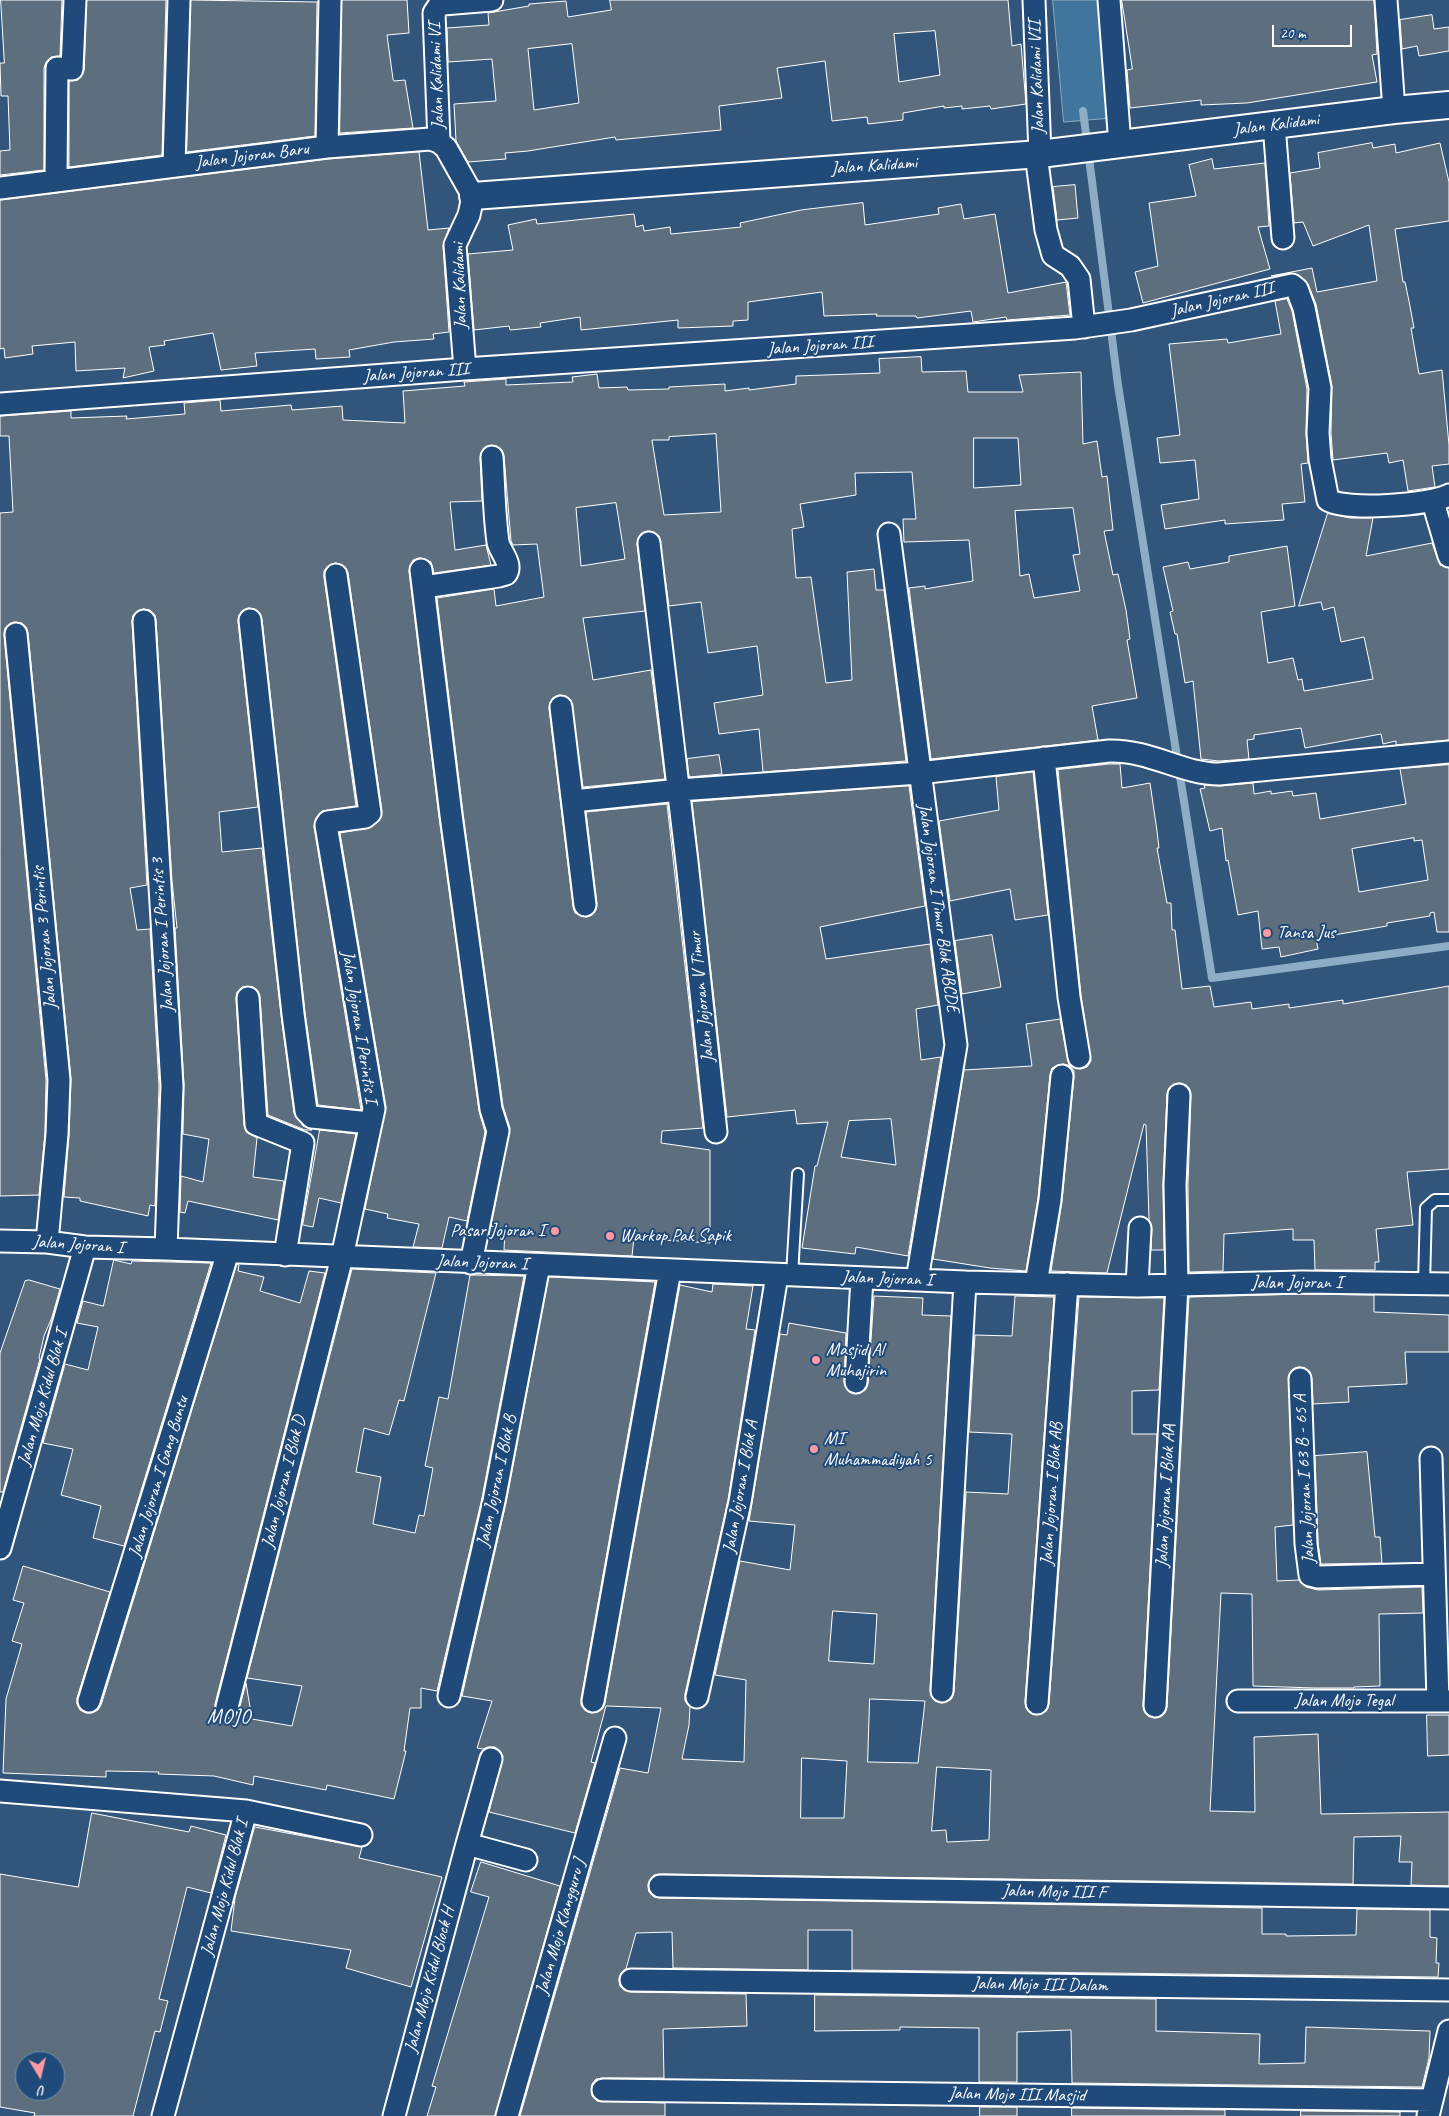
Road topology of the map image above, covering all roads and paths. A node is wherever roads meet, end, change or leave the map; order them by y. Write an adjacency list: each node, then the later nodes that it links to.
1 (75, 0): 16 (street)
2 (179, 0): 15 (street)
3 (330, 0): 13 (street)
4 (492, 0): 11 (street, Jalan Kalidami VI)
5 (1034, 0): 14 (street, Jalan Kalidami VII)
6 (1109, 0): 12 (street)
7 (1386, 0): 9 (street)
8 (1449, 105): 9 (street, Jalan Kalidami)
9 (1394, 110): 10 (street, Jalan Kalidami)
10 (1274, 125): 12 (street, Jalan Kalidami); 19 (street)
11 (439, 142): 13 (street, Jalan Jojoran Baru); 18 (street)
12 (1117, 146): 14 (street, Jalan Kalidami)
13 (326, 147): 15 (street, Jalan Jojoran Baru)
14 (1039, 154): 18 (street, Jalan Kalidami); 20 (street, Jalan Kalidami VII)
15 (174, 165): 16 (street, Jalan Jojoran Baru)
16 (56, 180): 17 (street, Jalan Jojoran Baru)
17 (0, 188)
18 (473, 196): 21 (street, Jalan Kalidami)
19 (1284, 238)
20 (1087, 327): 21 (street, Jalan Jojoran III); 24 (street, Jalan Jojoran III)
21 (464, 370): 22 (street, Jalan Jojoran III)
22 (0, 404)
23 (492, 457): 55 (street)
24 (1441, 499): 27 (street)
25 (888, 534): 35 (street, Jalan Jojoran I Timur Blok ABCDE)
26 (649, 543): 36 (street, Jalan Jojoran V Timur)
27 (1449, 556)
28 (336, 575): 43 (street, Jalan Jojoran I Perintis I)
29 (250, 620): 43 (street)
30 (144, 622): 51 (street, Jalan Jojoran I Perintis 3)
31 (16, 634): 49 (street, Jalan Jojoran 3 Perintis)
32 (561, 707): 37 (street)
33 (1449, 752): 34 (street)
34 (1044, 758): 35 (street); 40 (street)
35 (919, 773): 36 (street); 60 (street, Jalan Jojoran I Timur Blok ABCDE)
36 (679, 790): 37 (street); 44 (street, Jalan Jojoran V Timur)
37 (573, 801): 38 (street)
38 (585, 905)
39 (248, 998): 53 (street)
40 (1079, 1057)
41 (1062, 1076): 62 (street)
42 (1179, 1095): 66 (street, Jalan Jojoran I Blok AA)
43 (370, 1123): 54 (street, Jalan Jojoran I Perintis I)
44 (716, 1132)
45 (798, 1174): 58 (lane)
46 (1449, 1200): 64 (lane)
47 (1140, 1228): 67 (street)
48 (0, 1240): 49 (street, Jalan Jojoran I)
49 (47, 1242): 50 (street, Jalan Jojoran I)
50 (84, 1247): 51 (street, Jalan Jojoran I); 71 (street, Jalan Mojo Kidul Blok I)
51 (166, 1249): 52 (street, Jalan Jojoran I)
52 (228, 1252): 53 (street, Jalan Jojoran I); 76 (street, Jalan Jojoran I Gang Buntu)
53 (285, 1255): 54 (street, Jalan Jojoran I)
54 (342, 1257): 55 (street, Jalan Jojoran I); 82 (street, Jalan Jojoran I Blok D)
55 (470, 1262): 56 (street, Jalan Jojoran I)
56 (539, 1265): 57 (street, Jalan Jojoran I); 74 (street, Jalan Jojoran I Blok B)
57 (670, 1270): 58 (street, Jalan Jojoran I); 77 (street)
58 (785, 1275): 59 (street, Jalan Jojoran I); 75 (street, Jalan Jojoran I Blok A)
59 (862, 1278): 60 (street, Jalan Jojoran I); 69 (street)
60 (917, 1280): 61 (street, Jalan Jojoran I)
61 (965, 1282): 62 (street, Jalan Jojoran I); 73 (street)
62 (1036, 1284): 63 (street, Jalan Jojoran I)
63 (1068, 1284): 67 (street, Jalan Jojoran I); 80 (street, Jalan Jojoran I Blok AB)
64 (1424, 1284): 65 (street, Jalan Jojoran I); 66 (street, Jalan Jojoran I)
65 (1449, 1284)
66 (1177, 1285): 67 (street, Jalan Jojoran I); 81 (street, Jalan Jojoran I Blok AA)
67 (1137, 1286)
68 (1300, 1379): 72 (street, Jalan Jojoran I 63 B - 65 A)
69 (856, 1382)
70 (1430, 1458): 72 (street)
71 (0, 1548)
72 (1434, 1574): 79 (street)
73 (942, 1691)
74 (448, 1696)
75 (697, 1697)
76 (89, 1701)
77 (593, 1701)
78 (1238, 1701): 79 (street, Jalan Mojo Tegal)
79 (1444, 1701)
80 (1037, 1703)
81 (1155, 1706)
82 (227, 1707)
83 (614, 1738): 99 (street, Jalan Mojo Klangguru J)
84 (491, 1759): 88 (street, Jalan Mojo Kidul Block H)
85 (0, 1791): 86 (street, Jalan Mojo Kidul Blok I)
86 (246, 1811): 87 (street); 97 (street, Jalan Mojo Kidul Blok I)
87 (362, 1835)
88 (467, 1844): 89 (street); 98 (street, Jalan Mojo Kidul Block H)
89 (526, 1860)
90 (660, 1886): 91 (street, Jalan Mojo III F)
91 (1449, 1898)
92 (631, 1980): 93 (street, Jalan Mojo III Dalam)
93 (1449, 1990)
94 (1449, 2031): 96 (street)
95 (603, 2090): 96 (street, Jalan Mojo III Masjid)
96 (1430, 2108)
97 (163, 2116)
98 (394, 2116)
99 (507, 2116)

